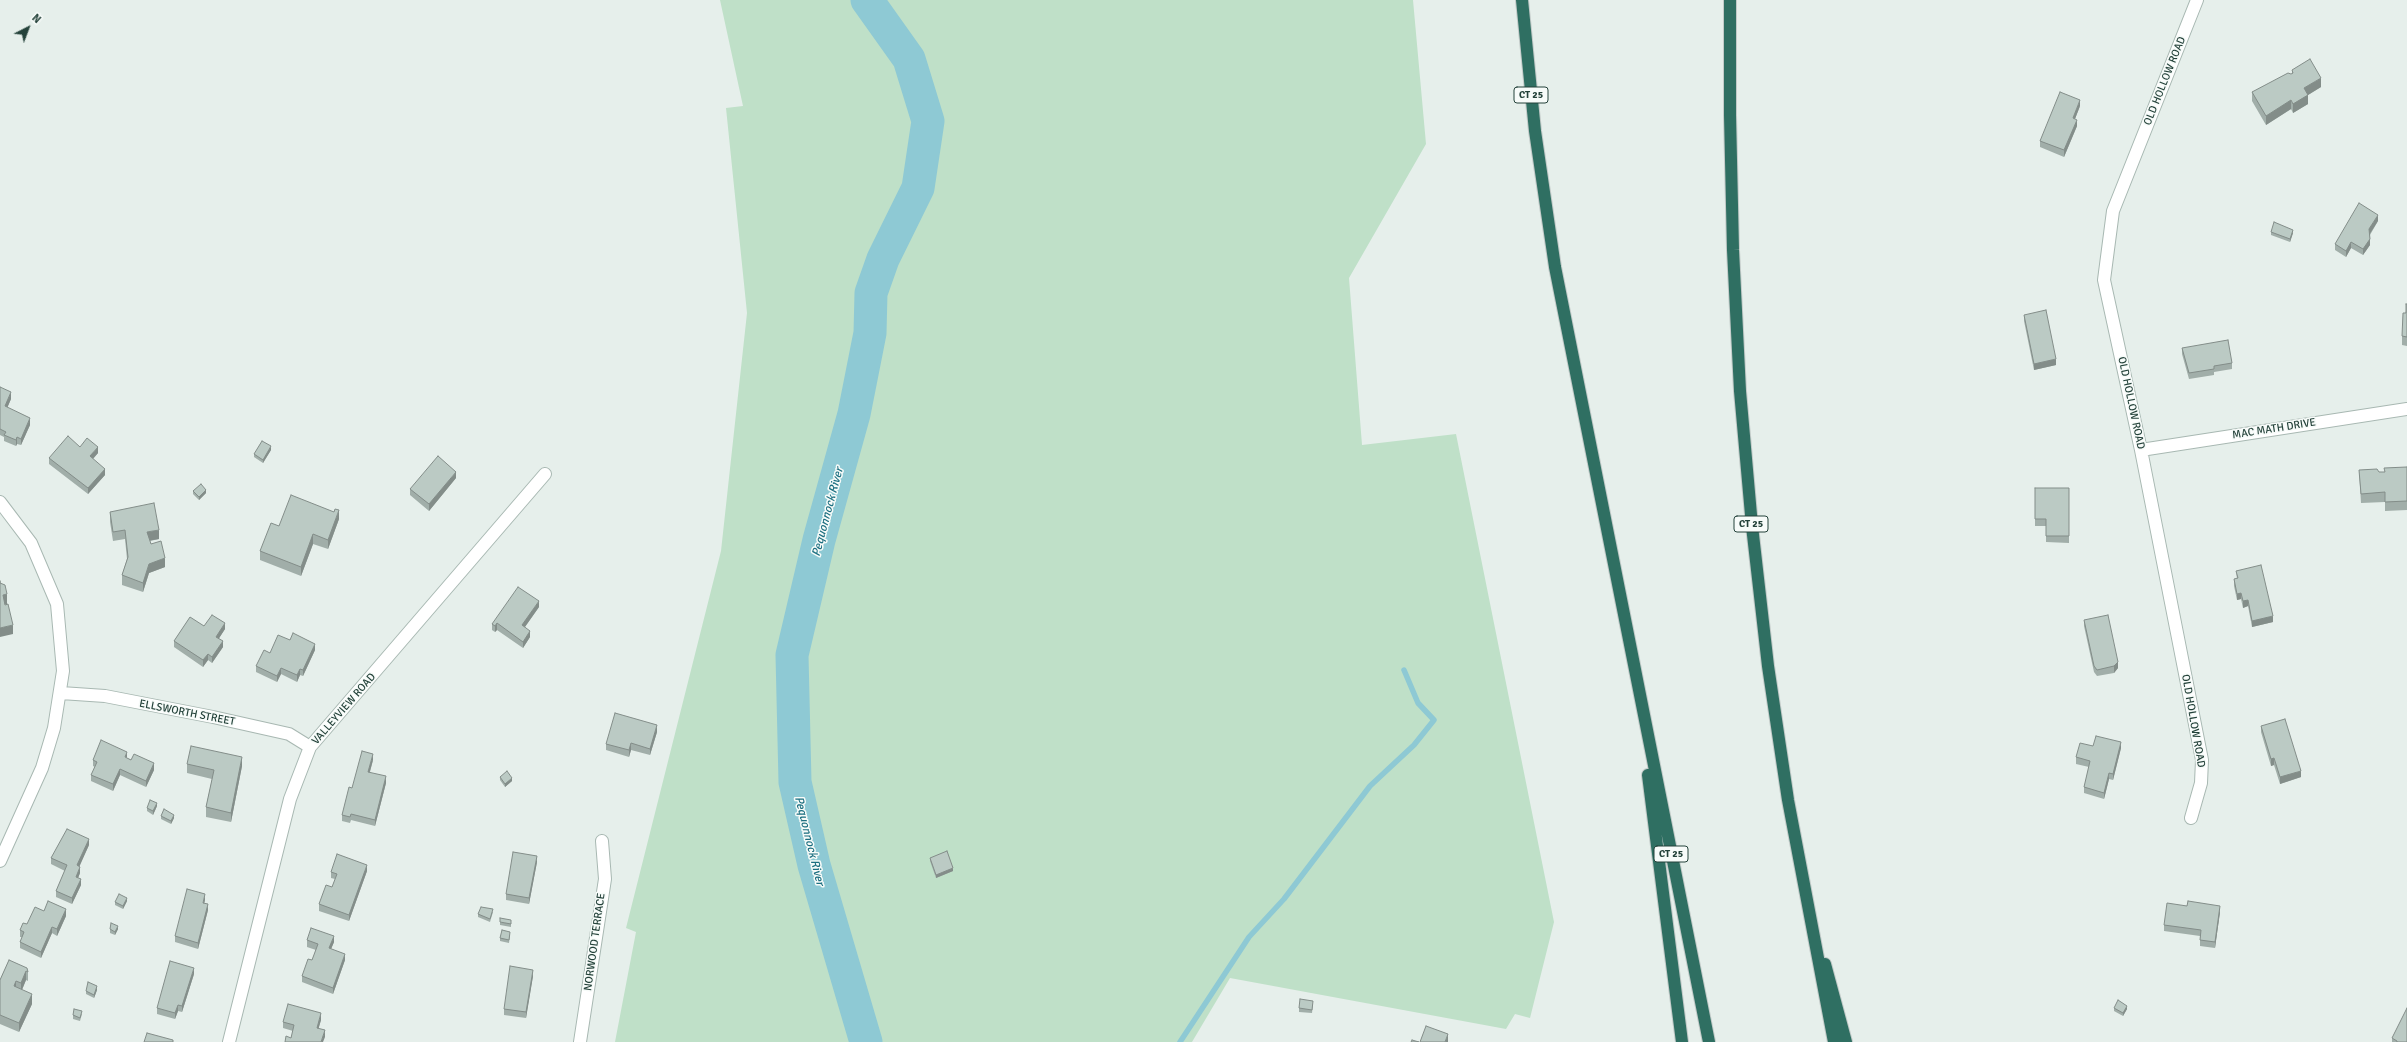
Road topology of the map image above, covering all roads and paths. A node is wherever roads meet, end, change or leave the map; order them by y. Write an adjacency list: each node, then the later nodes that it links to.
1 (1522, 0): 8 (highway, CT 25)
2 (1730, 0): 14 (highway, CT 25)
3 (2198, 0): 5 (street, OLD HOLLOW ROAD)
4 (2407, 409): 5 (street, MAC MATH DRIVE)
5 (2141, 450): 11 (street, OLD HOLLOW ROAD)
6 (545, 474): 10 (street, VALLEYVIEW ROAD)
7 (0, 502): 9 (street)
8 (1634, 665): 17 (highway); 18 (highway, CT 25)
9 (61, 693): 10 (street, ELLSWORTH STREET); 13 (street)
10 (310, 747): 15 (street, VALLEYVIEW ROAD)
11 (2191, 818)
12 (602, 841): 16 (street, NORWOOD TERRACE)
13 (0, 861)
14 (1800, 867): 19 (highway, CT 25); 20 (highway)
15 (229, 1042)
16 (580, 1042)
17 (1682, 1042)
18 (1709, 1042)
19 (1834, 1042)
20 (1846, 1042)

